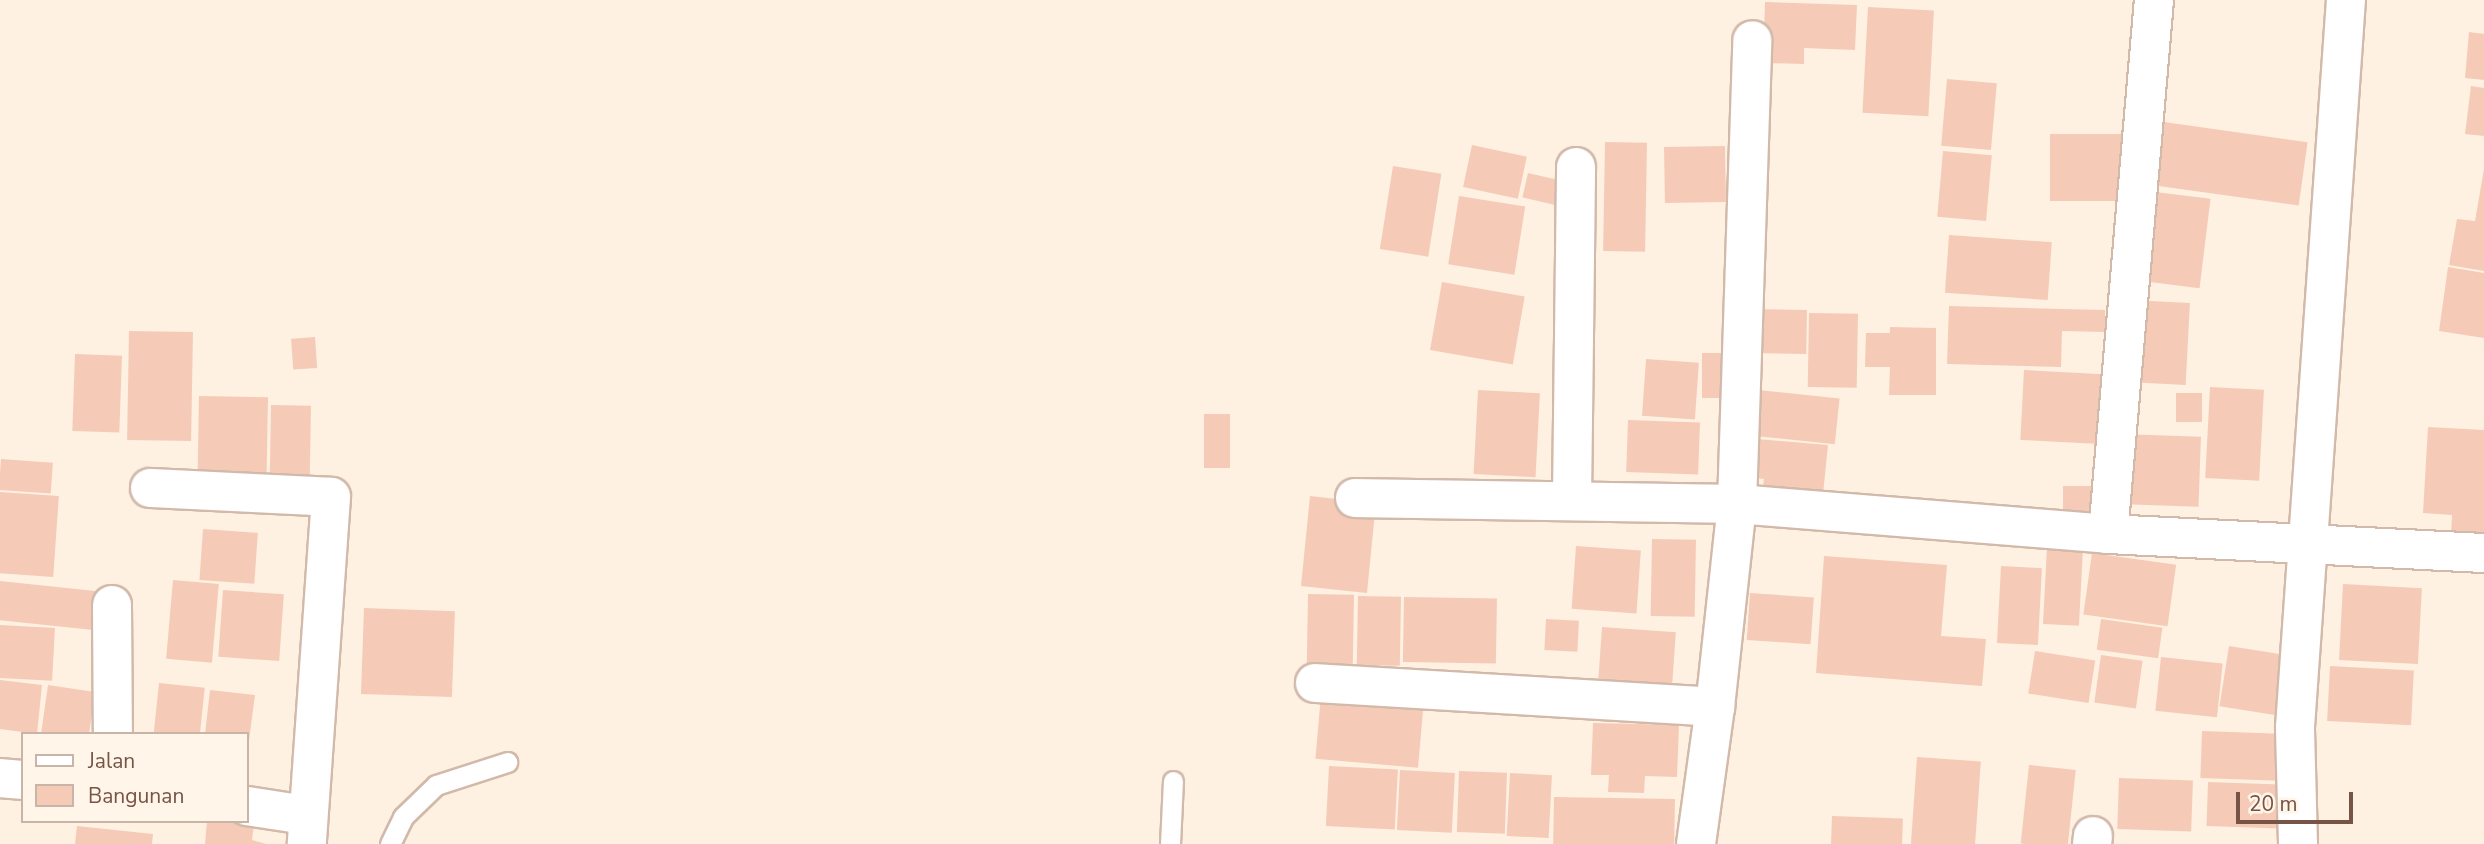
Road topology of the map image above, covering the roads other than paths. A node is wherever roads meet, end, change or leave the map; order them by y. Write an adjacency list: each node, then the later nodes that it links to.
1 (2154, 0): 9 (street)
2 (2346, 0): 10 (street)
3 (1752, 40): 8 (street)
4 (1576, 167): 7 (street)
5 (150, 488): 21 (street)
6 (1355, 498): 7 (street)
7 (1572, 500): 8 (street)
8 (1737, 505): 9 (street); 14 (street)
9 (2108, 534): 10 (street)
10 (2311, 544): 11 (street); 25 (street)
11 (2484, 553)
12 (113, 605): 15 (street)
13 (1315, 683): 14 (street)
14 (1715, 707): 24 (street)
15 (113, 732)
16 (507, 762): 22 (lane)
17 (0, 778): 18 (street)
18 (21, 780)
19 (1173, 781): 23 (lane)
20 (248, 806): 21 (street)
21 (307, 830)
22 (390, 844)
23 (1170, 844)
24 (1696, 844)
25 (2298, 844)

